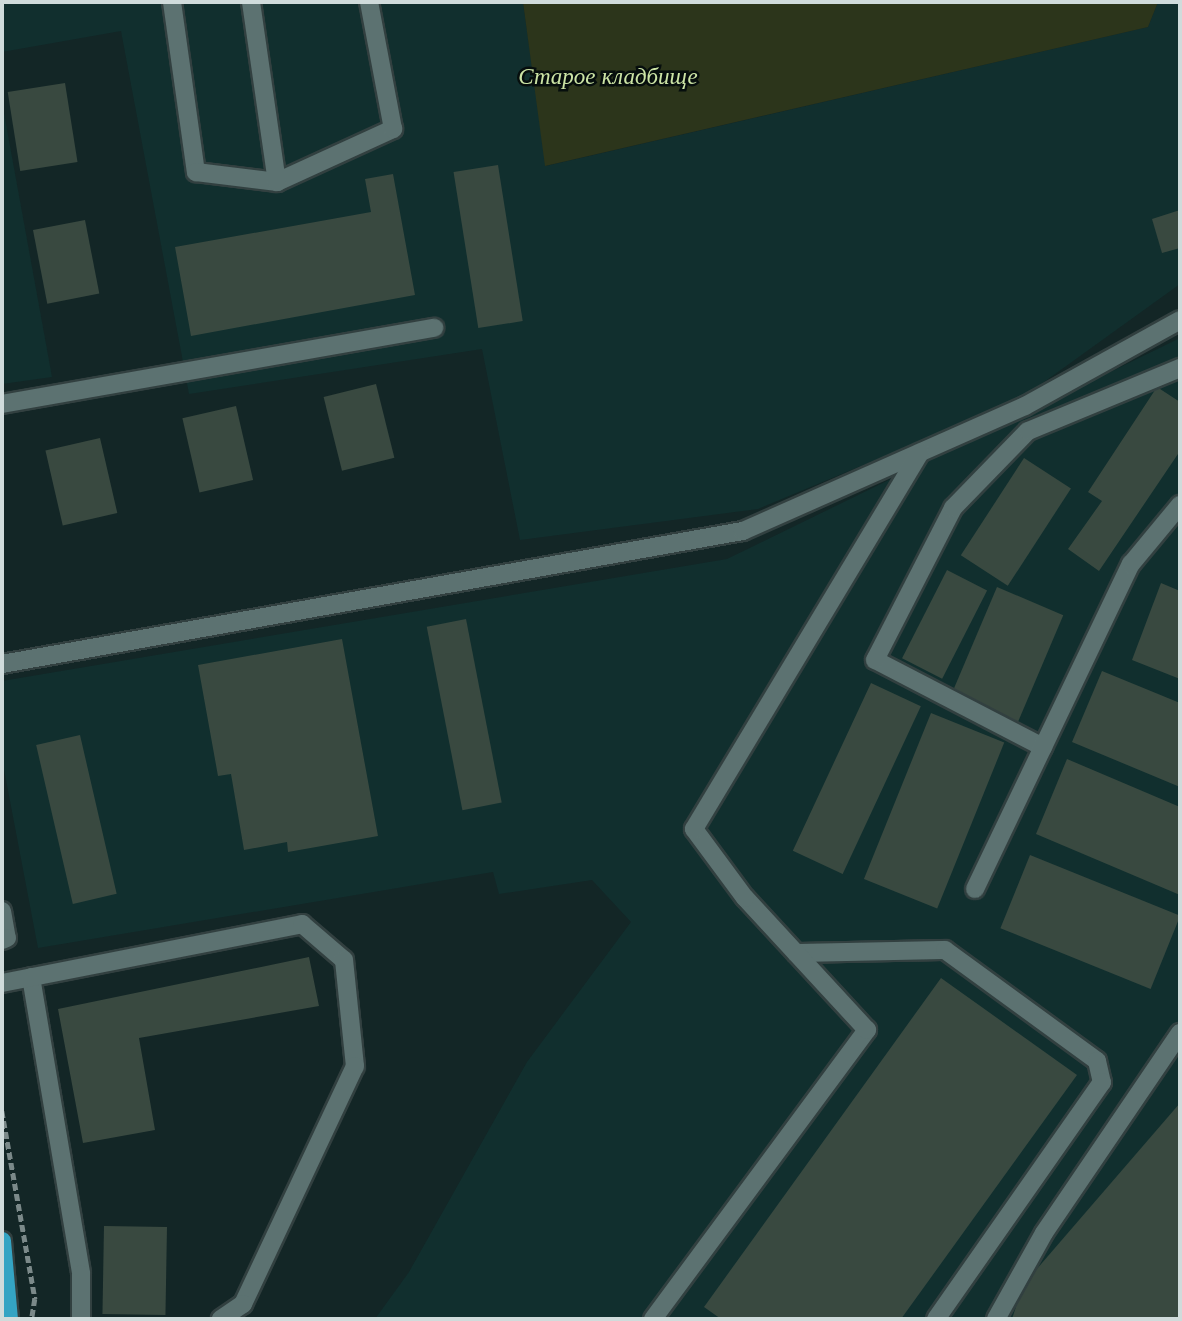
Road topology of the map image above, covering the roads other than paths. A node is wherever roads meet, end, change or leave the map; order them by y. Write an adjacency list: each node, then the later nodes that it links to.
1 (172, 2): 4 (lane)
2 (251, 2): 4 (lane)
3 (369, 2): 4 (lane)
4 (277, 182)
5 (1180, 320): 9 (lane)
6 (434, 328): 8 (lane)
7 (1180, 368): 12 (lane)
8 (2, 404)
9 (920, 453): 11 (lane); 16 (lane)
10 (1180, 505): 12 (lane)
11 (2, 664)
12 (1043, 747): 13 (lane)
13 (975, 889)
14 (2, 911): 15 (lane)
15 (2, 940)
16 (796, 953): 24 (lane); 25 (lane)
17 (31, 977): 18 (lane); 22 (lane); 23 (lane)
18 (2, 983)
19 (1180, 1033): 26 (lane)
20 (2, 1241): 21 (main road)
21 (9, 1319)
22 (81, 1319)
23 (221, 1319)
24 (653, 1319)
25 (936, 1319)
26 (996, 1319)

